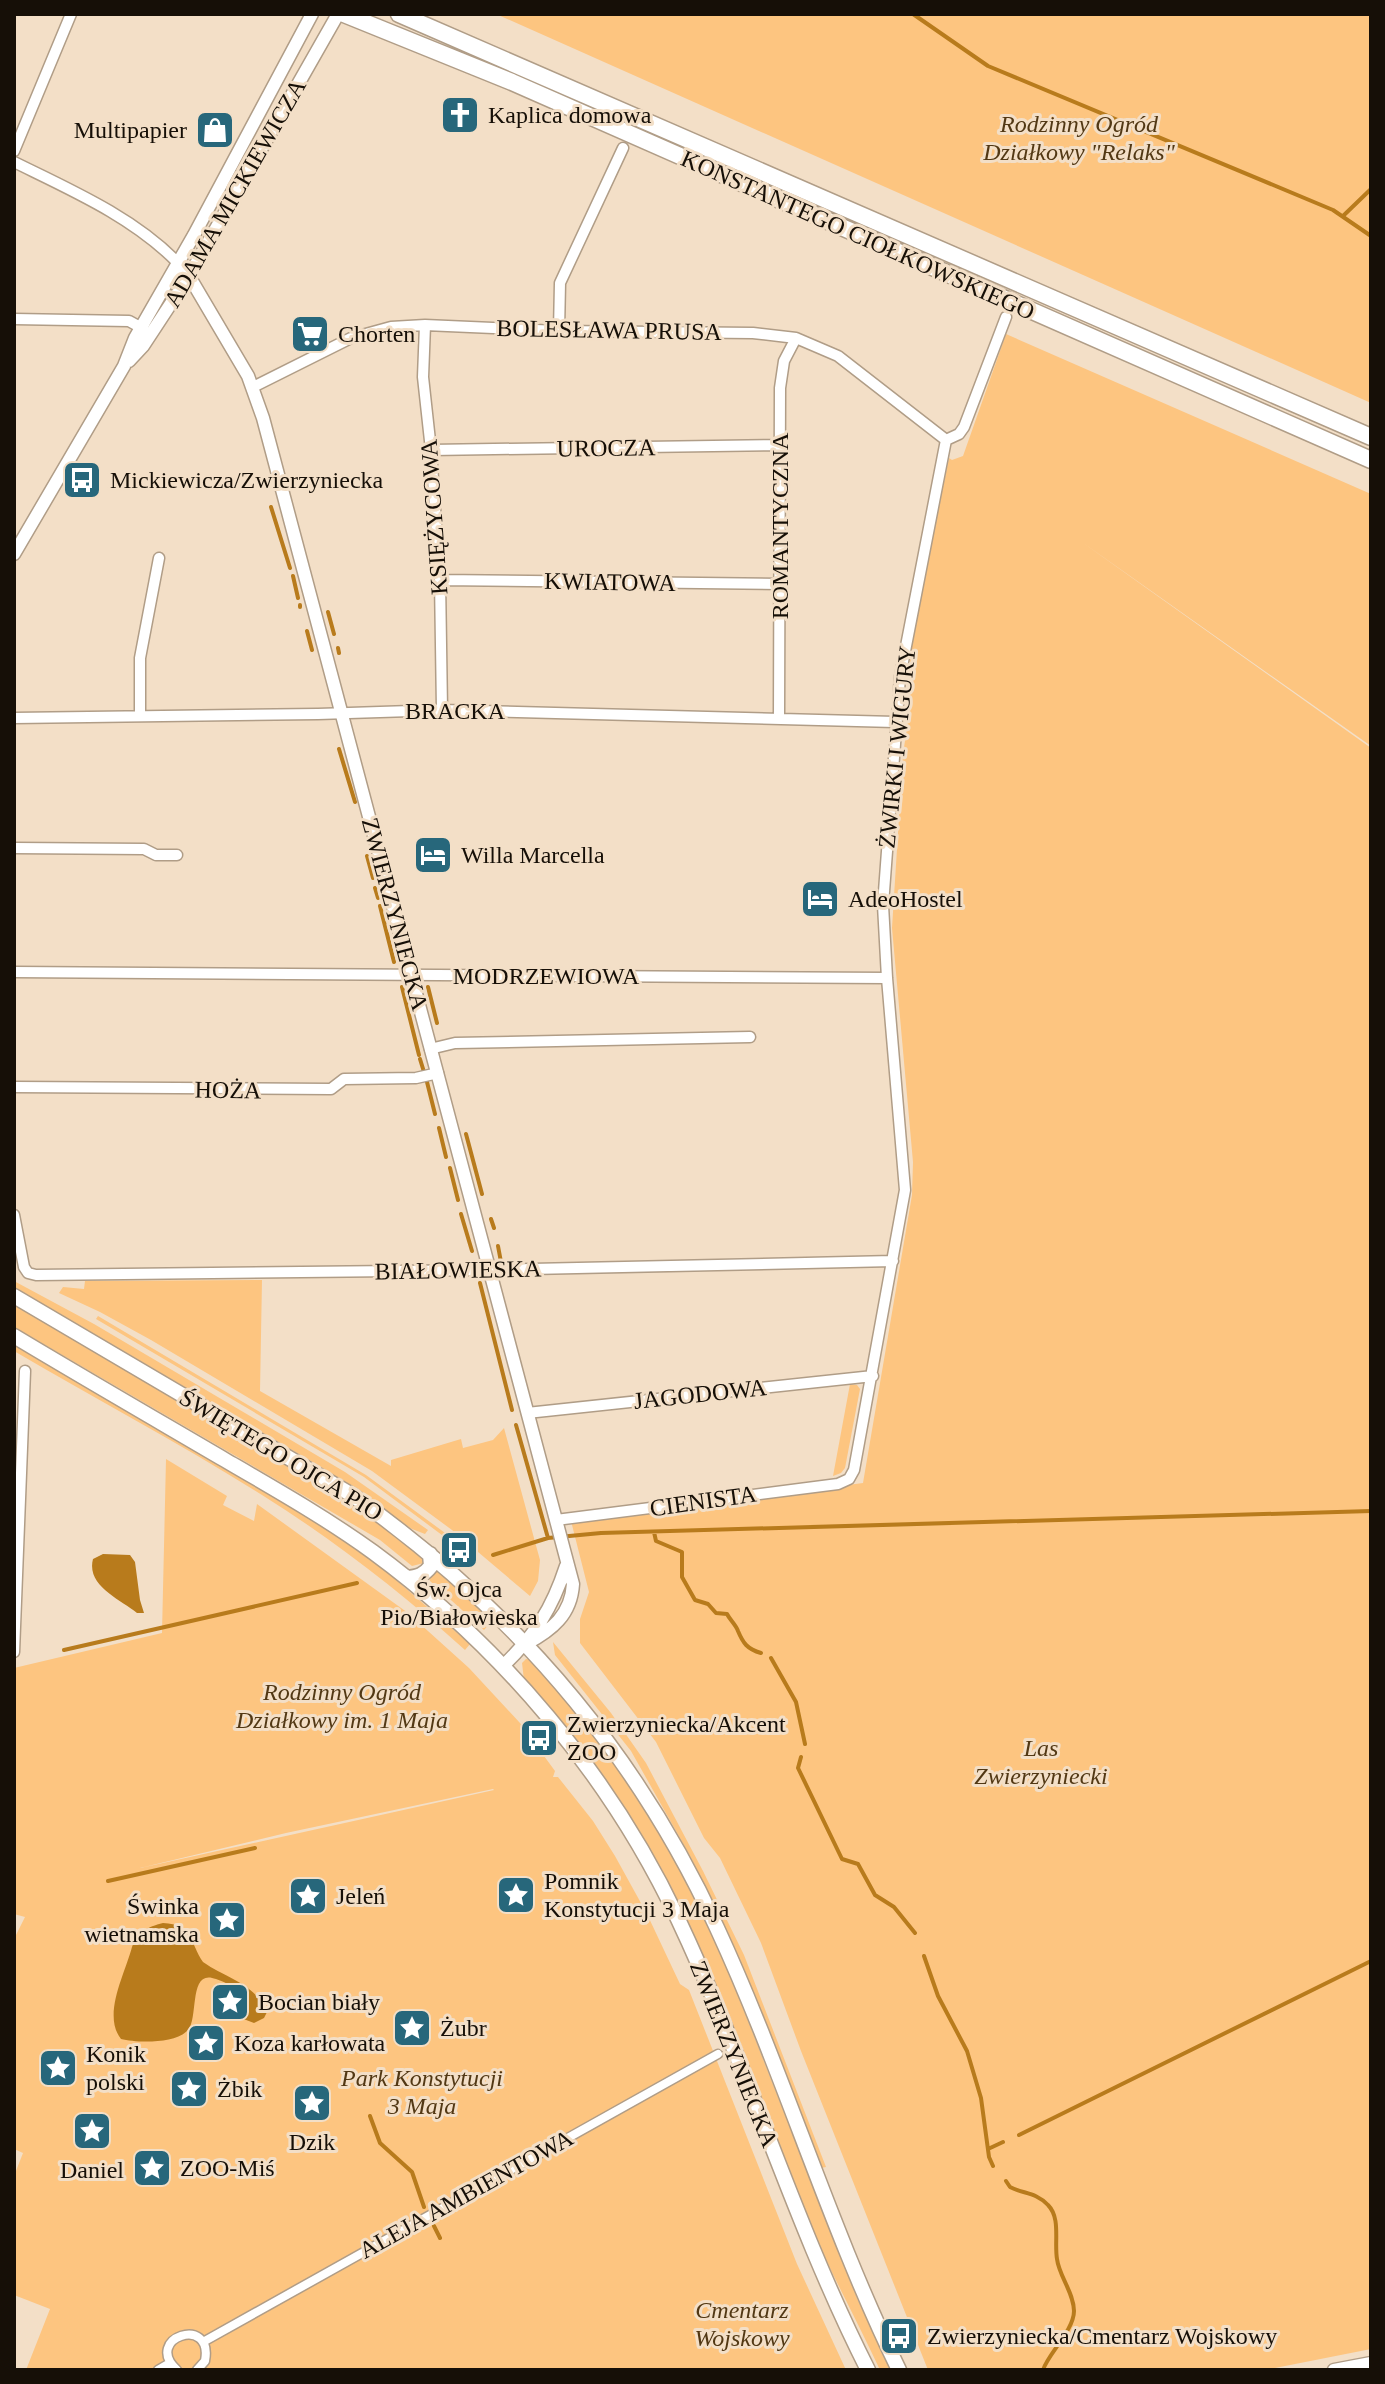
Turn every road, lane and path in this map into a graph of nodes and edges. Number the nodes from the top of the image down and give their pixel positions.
1 (71, 14) edge
2 (312, 14) edge
3 (341, 14) edge
4 (400, 15) edge
5 (392, 34) junction
6 (295, 46) junction
7 (315, 56) junction
8 (623, 148) dead end
9 (14, 151) edge
10 (14, 162) edge
11 (211, 203) junction
12 (225, 211) junction
13 (177, 262) junction
14 (189, 276) junction
15 (1006, 317) dead end
16 (14, 319) edge
17 (425, 325) junction
18 (140, 327) junction
19 (559, 331) junction
20 (796, 338) junction
21 (124, 366) junction
22 (253, 387) junction
23 (1371, 437) edge
24 (946, 440) junction
25 (781, 445) junction
26 (431, 450) junction
27 (1371, 460) edge
28 (14, 554) edge
29 (159, 558) dead end
30 (440, 580) junction
31 (780, 584) junction
32 (442, 710) junction
33 (342, 712) junction
34 (140, 715) junction
35 (14, 718) edge
36 (779, 718) junction
37 (895, 722) junction
38 (14, 848) edge
39 (177, 855) dead end
40 (14, 972) edge
41 (412, 975) junction
42 (887, 978) junction
43 (750, 1037) dead end
44 (430, 1049) junction
45 (438, 1073) junction
46 (14, 1087) edge
47 (14, 1215) edge
48 (893, 1261) junction
49 (490, 1270) junction
50 (14, 1296) edge
51 (14, 1336) edge
52 (25, 1371) dead end
53 (873, 1376) junction
54 (527, 1413) junction
55 (849, 1479) joint
56 (557, 1523) junction
57 (430, 1554) junction
58 (407, 1578) junction
59 (526, 1644) junction
60 (14, 1652) edge
61 (503, 1666) junction
62 (718, 2054) dead end
63 (203, 2342) junction
64 (1371, 2363) edge
65 (174, 2367) edge
66 (158, 2370) edge
67 (197, 2370) edge
68 (868, 2370) edge
69 (899, 2370) edge
70 (1334, 2370) edge

1 - 9 street
2 - 6 street, ADAMA MICKIEWICZA
3 - 5 main road, KONSTANTEGO CIOŁKOWSKIEGO
3 - 7 street, ADAMA MICKIEWICZA
4 - 5 main road
4 - 23 main road, KONSTANTEGO CIOŁKOWSKIEGO
5 - 27 main road, KONSTANTEGO CIOŁKOWSKIEGO
6 - 7 street
6 - 11 street, ADAMA MICKIEWICZA
7 - 12 street, ADAMA MICKIEWICZA
8 - 19 street
10 - 13 street
11 - 12 street
11 - 13 street, ADAMA MICKIEWICZA
12 - 14 street, ADAMA MICKIEWICZA
13 - 14 street, ZWIERZYNIECKA
13 - 18 street, ADAMA MICKIEWICZA
14 - 21 street, ADAMA MICKIEWICZA
14 - 22 street, ZWIERZYNIECKA
15 - 24 street, ŻWIRKI I WIGURY
16 - 18 street
17 - 19 street, BOLESŁAWA PRUSA
17 - 22 street, BOLESŁAWA PRUSA
17 - 26 street, KSIĘŻYCOWA
18 - 21 street, ADAMA MICKIEWICZA
19 - 20 street, BOLESŁAWA PRUSA
20 - 24 street, BOLESŁAWA PRUSA
20 - 25 street, ROMANTYCZNA
21 - 28 street, ADAMA MICKIEWICZA
22 - 33 street, ZWIERZYNIECKA
24 - 37 street, ŻWIRKI I WIGURY
25 - 26 street, UROCZA
25 - 31 street, ROMANTYCZNA
26 - 30 street, KSIĘŻYCOWA
29 - 34 street
30 - 31 street, KWIATOWA
30 - 32 street, KSIĘŻYCOWA
31 - 36 street, ROMANTYCZNA
32 - 33 street, BRACKA
32 - 36 street, BRACKA
33 - 34 street, BRACKA
33 - 41 street, ZWIERZYNIECKA
34 - 35 street, BRACKA
36 - 37 street, BRACKA
37 - 42 street, ŻWIRKI I WIGURY
38 - 39 street
40 - 41 street, MODRZEWIOWA
41 - 42 street, MODRZEWIOWA
41 - 44 street, ZWIERZYNIECKA
42 - 48 street, ŻWIRKI I WIGURY
43 - 44 street
44 - 45 street, ZWIERZYNIECKA
45 - 46 street, HOŻA
45 - 49 street, ZWIERZYNIECKA
47 - 49 street, BIAŁOWIESKA
48 - 49 street, BIAŁOWIESKA
48 - 53 street, ŻWIRKI I WIGURY
49 - 54 street, ZWIERZYNIECKA
50 - 57 main road, ŚWIĘTEGO OJCA PIO
51 - 58 main road, ŚWIĘTEGO OJCA PIO
52 - 60 street
53 - 54 street, JAGODOWA
53 - 55 street, ŻWIRKI I WIGURY
54 - 56 street, ZWIERZYNIECKA
55 - 56 street, CIENISTA
56 - 59 street, ZWIERZYNIECKA
57 - 58 main road
57 - 59 main road, ŚWIĘTEGO OJCA PIO
58 - 61 main road, ŚWIĘTEGO OJCA PIO
59 - 61 street, ZWIERZYNIECKA
59 - 69 main road, ZWIERZYNIECKA
61 - 68 main road, ZWIERZYNIECKA
62 - 63 street, ALEJA AMBIENTOWA
63 - 65 street, ALEJA AMBIENTOWA
63 - 67 street
64 - 70 street
65 - 66 street

